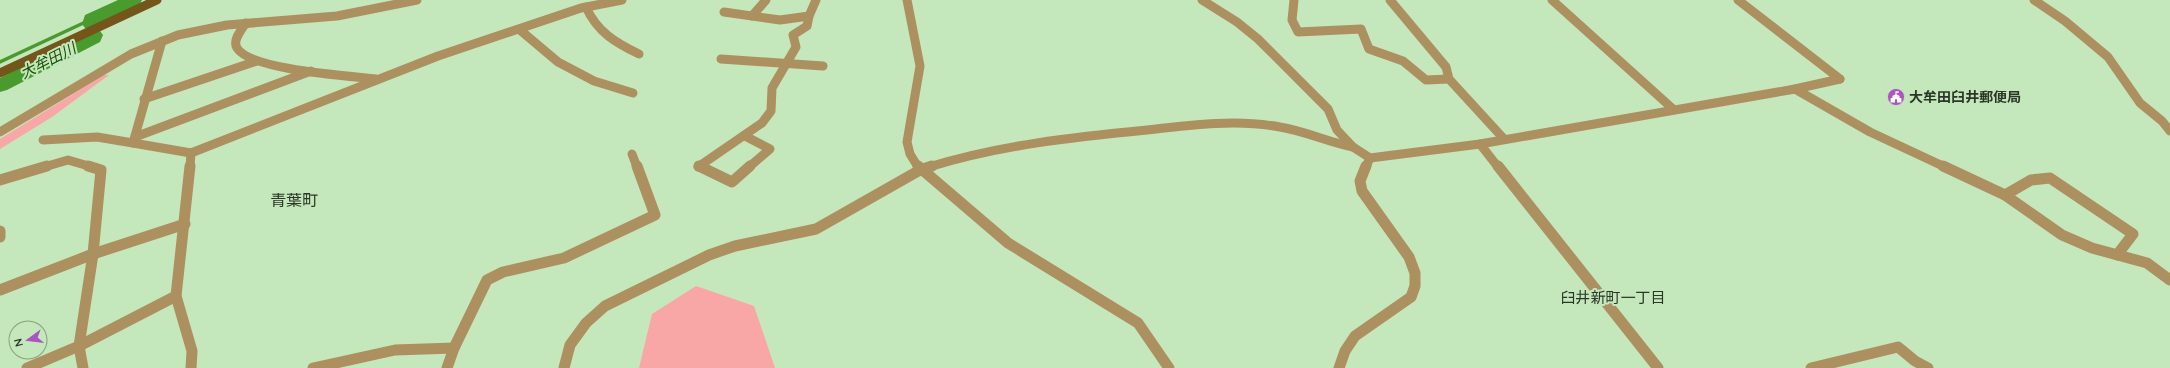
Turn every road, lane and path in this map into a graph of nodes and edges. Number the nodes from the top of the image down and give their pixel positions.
1 (418, 0) edge
2 (622, 0) edge
3 (766, 0) edge
4 (816, 0) edge
5 (907, 0) edge
6 (1202, 0) edge
7 (1294, 0) edge
8 (1390, 0) edge
9 (1552, 0) edge
10 (1738, 0) edge
11 (2034, 0) edge
12 (151, 1) edge
13 (582, 5) edge
14 (724, 12) dead end
15 (752, 16) junction
16 (810, 16) junction
17 (246, 23) junction
18 (520, 30) junction
19 (162, 41) junction
20 (639, 54) dead end
21 (721, 59) dead end
22 (257, 61) junction
23 (787, 63) junction
24 (823, 66) dead end
25 (311, 71) junction
26 (0, 73) edge
27 (1448, 79) junction
28 (378, 80) junction
29 (1795, 89) junction
30 (634, 93) dead end
31 (144, 100) junction
32 (1673, 109) junction
33 (2170, 131) edge
34 (0, 132) edge
35 (745, 136) junction
36 (43, 140) dead end
37 (134, 140) junction
38 (1504, 140) junction
39 (1480, 144) junction
40 (1353, 147) junction
41 (191, 153) junction
42 (632, 154) dead end
43 (1370, 158) junction
44 (920, 170) junction
45 (0, 180) edge
46 (2005, 195) junction
47 (186, 224) junction
48 (0, 231) edge
49 (0, 237) edge
50 (93, 254) junction
51 (2117, 255) junction
52 (2170, 280) edge
53 (0, 290) edge
54 (176, 296) junction
55 (79, 346) junction
56 (454, 348) junction
57 (27, 368) edge
58 (83, 368) edge
59 (192, 368) edge
60 (313, 368) edge
61 (447, 368) edge
62 (564, 368) edge
63 (1169, 368) edge
64 (1339, 368) edge
65 (1658, 368) edge
66 (1811, 368) edge
67 (1928, 368) edge

1 - 17 street
2 - 13 street
3 - 15 street
4 - 16 street
5 - 44 street
6 - 40 street
7 - 27 street
8 - 27 street
9 - 32 street
10 - 29 street
11 - 33 street
12 - 26 main road
13 - 18 street
13 - 20 street
14 - 15 street
15 - 16 street
16 - 23 street
17 - 19 street
17 - 22 street
18 - 28 street
18 - 30 street
19 - 31 street
19 - 34 street
21 - 23 street
22 - 25 street
22 - 31 street
23 - 24 street
23 - 35 street
25 - 28 street
25 - 37 street
27 - 38 street
28 - 41 street
29 - 32 street
29 - 46 street
31 - 37 street
32 - 38 street
35 - 35 street
36 - 37 street
37 - 41 street
38 - 39 street
39 - 43 street
39 - 65 street
40 - 43 street
40 - 44 street
41 - 47 street
42 - 56 street
43 - 64 street
44 - 62 street
44 - 63 street
45 - 50 street
46 - 51 street
46 - 51 street
47 - 50 street
47 - 54 street
48 - 49 street
50 - 53 street
50 - 55 street
51 - 52 street
54 - 55 street
54 - 59 street
55 - 57 street
55 - 58 street
56 - 60 street
56 - 61 street
66 - 67 street

